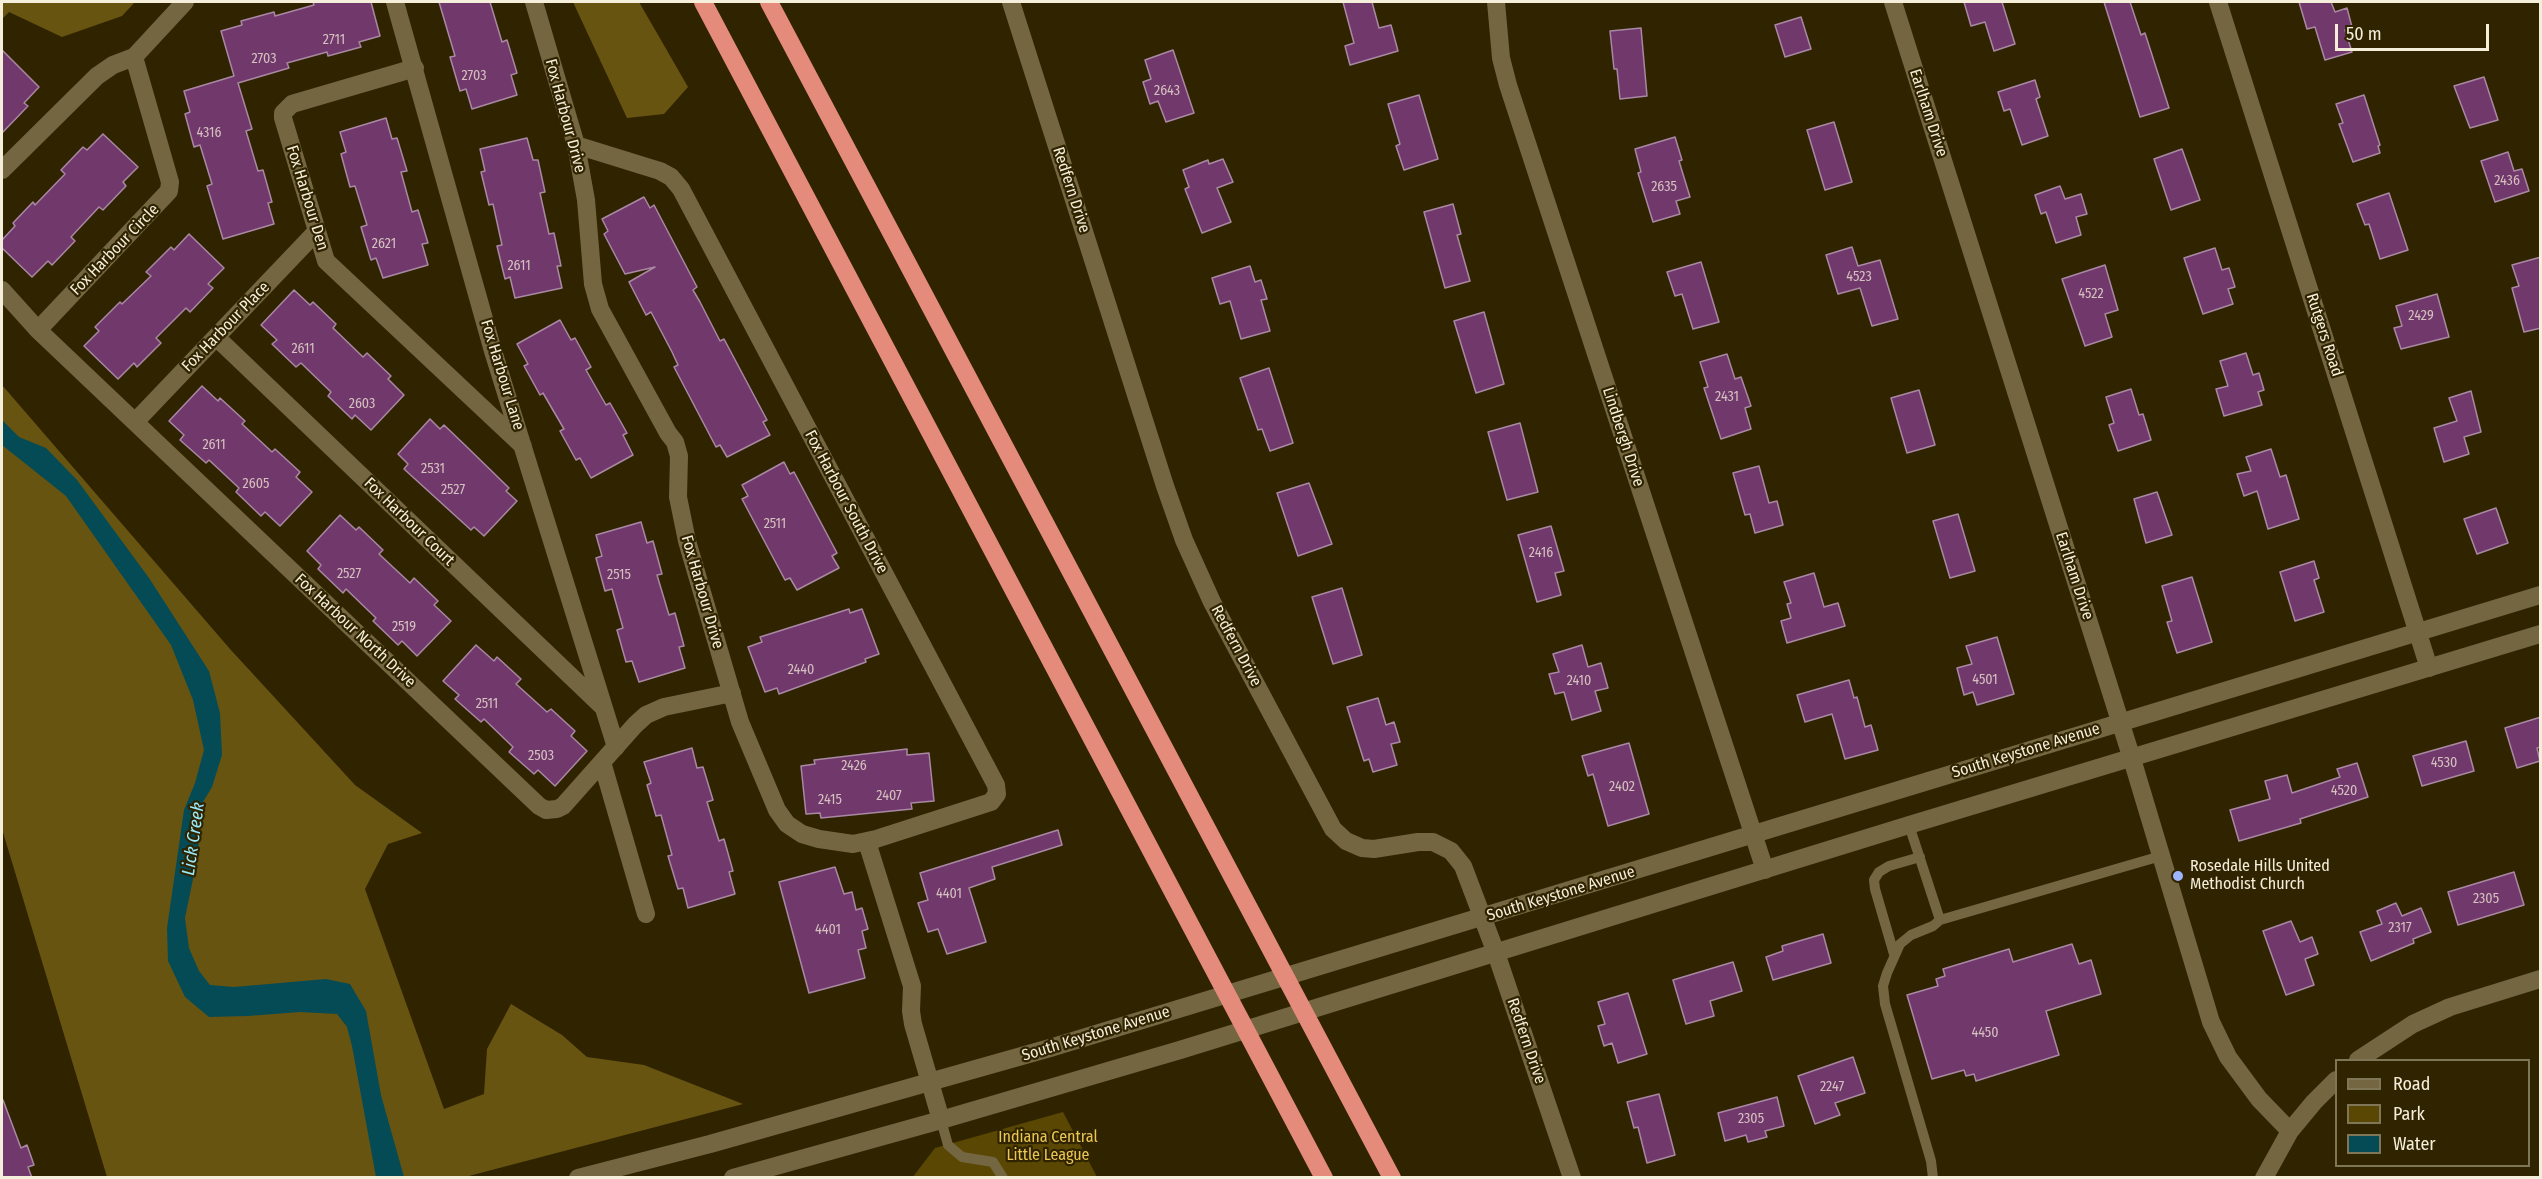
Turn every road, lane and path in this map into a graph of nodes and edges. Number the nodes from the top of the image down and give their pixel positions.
1 (185, 2) edge
2 (395, 2) edge
3 (534, 2) edge
4 (703, 2) edge
5 (769, 2) edge
6 (1011, 2) edge
7 (1496, 2) edge
8 (1893, 2) edge
9 (2218, 2) edge
10 (134, 57) junction
11 (415, 68) junction
12 (576, 145) junction
13 (2, 170) edge
14 (317, 231) junction
15 (2, 290) edge
16 (38, 330) junction
17 (216, 337) junction
18 (135, 422) junction
19 (525, 447) junction
20 (2541, 595) edge
21 (2418, 632) junction
22 (2541, 634) edge
23 (2429, 668) junction
24 (732, 693) junction
25 (603, 707) junction
26 (2121, 723) junction
27 (616, 747) junction
28 (2132, 759) junction
29 (602, 762) junction
30 (1909, 825) junction
31 (1753, 834) junction
32 (867, 842) junction
33 (2161, 856) junction
34 (1920, 857) junction
35 (1765, 870) junction
36 (646, 914) dead end
37 (1483, 918) junction
38 (1940, 920) junction
39 (1496, 953) junction
40 (1894, 954) junction
41 (2541, 979) edge
42 (2360, 1059) edge
43 (2335, 1082) edge
44 (930, 1083) junction
45 (941, 1120) junction
46 (2290, 1131) junction
47 (578, 1178) edge
48 (733, 1178) edge
49 (1003, 1178) edge
50 (1324, 1178) edge
51 (1392, 1178) edge
52 (1572, 1178) edge
53 (1933, 1178) edge
54 (2264, 1178) edge

1 - 10 street
2 - 11 street, Fox Harbour Lane
3 - 12 street, Fox Harbour Drive
4 - 50 highway
5 - 51 highway
6 - 37 street, Redfern Drive
7 - 31 street, Lindbergh Drive
8 - 26 street, Earlham Drive
9 - 21 street, Rutgers Road
10 - 13 street
10 - 16 street, Fox Harbour Circle
11 - 14 street, Fox Harbour Den
11 - 19 street, Fox Harbour Lane
12 - 24 street, Fox Harbour Drive
12 - 32 street, Fox Harbour South Drive
14 - 17 street, Fox Harbour Place
14 - 19 street, Fox Harbour Den
15 - 16 street, Fox Harbour North Drive
16 - 18 street, Fox Harbour North Drive
17 - 18 street, Fox Harbour Place
17 - 25 street, Fox Harbour Court
18 - 29 street, Fox Harbour North Drive
19 - 25 street, Fox Harbour Lane
20 - 21 street, South Keystone Avenue
21 - 23 street, Rutgers Road
21 - 26 street, South Keystone Avenue
22 - 23 street
23 - 28 street
24 - 27 street, Fox Harbour North Drive
24 - 32 street, Fox Harbour Drive
25 - 27 street, Fox Harbour Lane
26 - 28 street, Earlham Drive
26 - 31 street, South Keystone Avenue
27 - 29 street, Fox Harbour North Drive
28 - 30 street
28 - 33 street, Earlham Drive
29 - 36 street
30 - 34 lane
30 - 35 street
31 - 35 street, Lindbergh Drive
31 - 37 street, South Keystone Avenue
32 - 44 street
33 - 38 lane
33 - 46 street, Earlham Drive
34 - 38 lane
34 - 40 lane
35 - 39 street
37 - 39 street, Redfern Drive
37 - 44 street, South Keystone Avenue
38 - 40 lane
39 - 45 street
39 - 52 street, Redfern Drive
40 - 53 lane
41 - 42 street
43 - 46 street
44 - 45 street
44 - 47 street, South Keystone Avenue
45 - 48 street
45 - 49 lane
46 - 54 street

